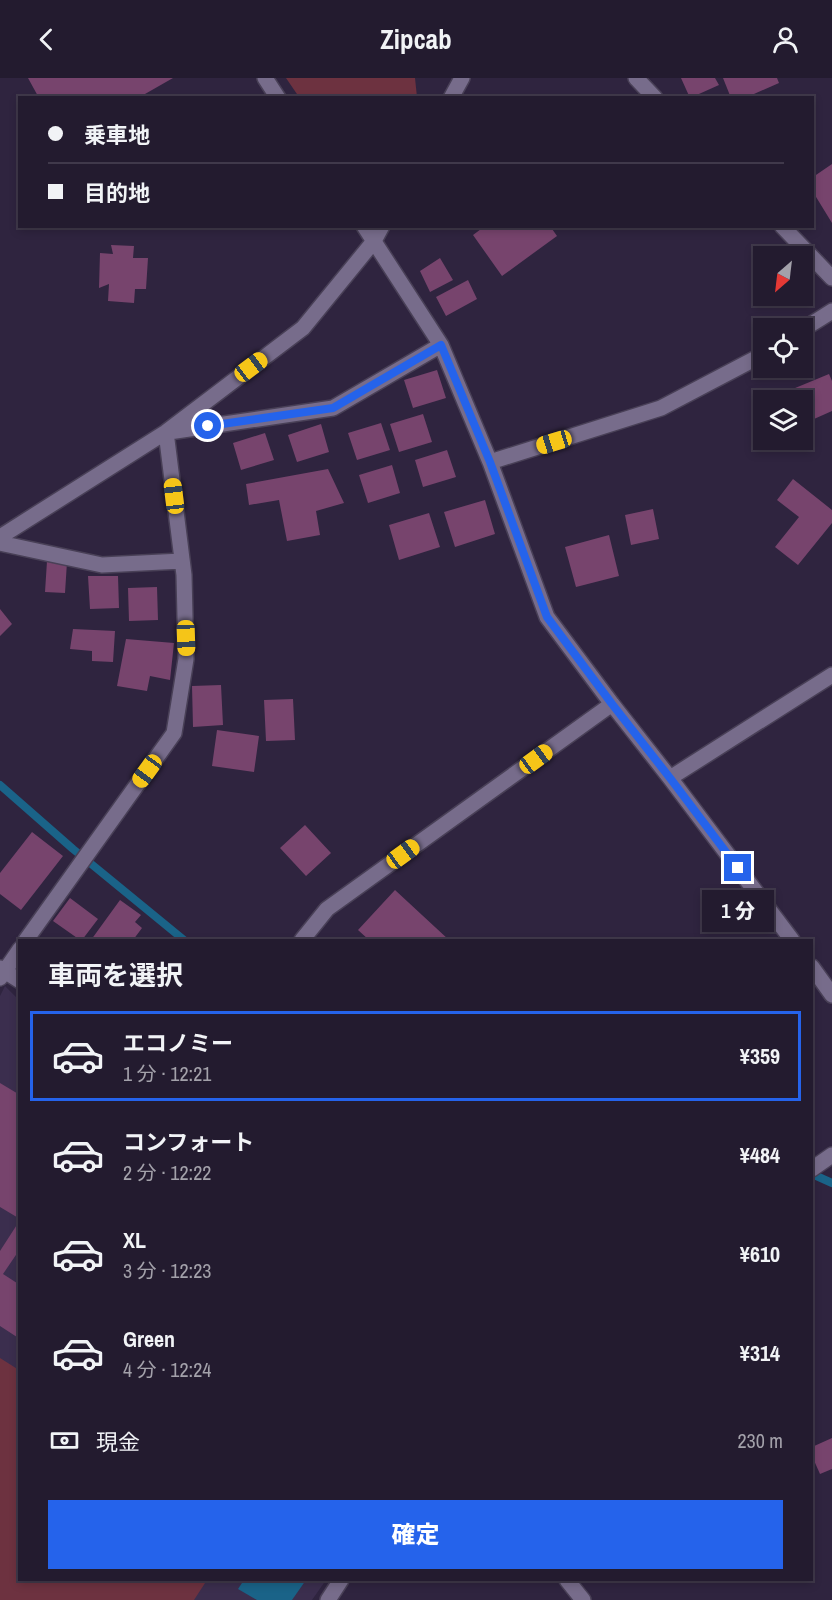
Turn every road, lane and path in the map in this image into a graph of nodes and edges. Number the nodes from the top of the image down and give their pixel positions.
1 (265, 78) edge
2 (462, 78) edge
3 (636, 78) edge
4 (277, 96) edge
5 (452, 96) edge
6 (653, 96) edge
7 (365, 228) edge
8 (381, 228) edge
9 (784, 228) edge
10 (374, 241) junction
11 (832, 278) edge
12 (832, 311) edge
13 (813, 323) edge
14 (441, 345) junction
15 (753, 360) edge
16 (166, 432) junction
17 (490, 462) junction
18 (0, 537) edge
19 (0, 543) edge
20 (182, 561) junction
21 (832, 675) edge
22 (612, 704) junction
23 (670, 778) junction
24 (27, 939) edge
25 (303, 939) edge
26 (791, 939) edge
27 (18, 951) edge
28 (813, 968) edge
29 (1, 972) edge
30 (18, 980) edge
31 (832, 995) edge
32 (832, 1155) edge
33 (813, 1168) edge
34 (340, 1581) edge
35 (568, 1581) edge
36 (328, 1600) edge
37 (583, 1600) edge

1 - 4 street
2 - 5 street
3 - 6 street
7 - 10 street
8 - 10 street
9 - 11 street
10 - 14 street
10 - 16 street
12 - 13 street
14 - 16 street
14 - 17 street
15 - 17 street
16 - 18 street
16 - 20 street
17 - 22 street
19 - 20 street
20 - 24 street
21 - 23 street
22 - 23 street
22 - 25 street
23 - 26 street
27 - 29 street
28 - 31 street
29 - 30 street
32 - 33 street
34 - 36 street
35 - 37 street

